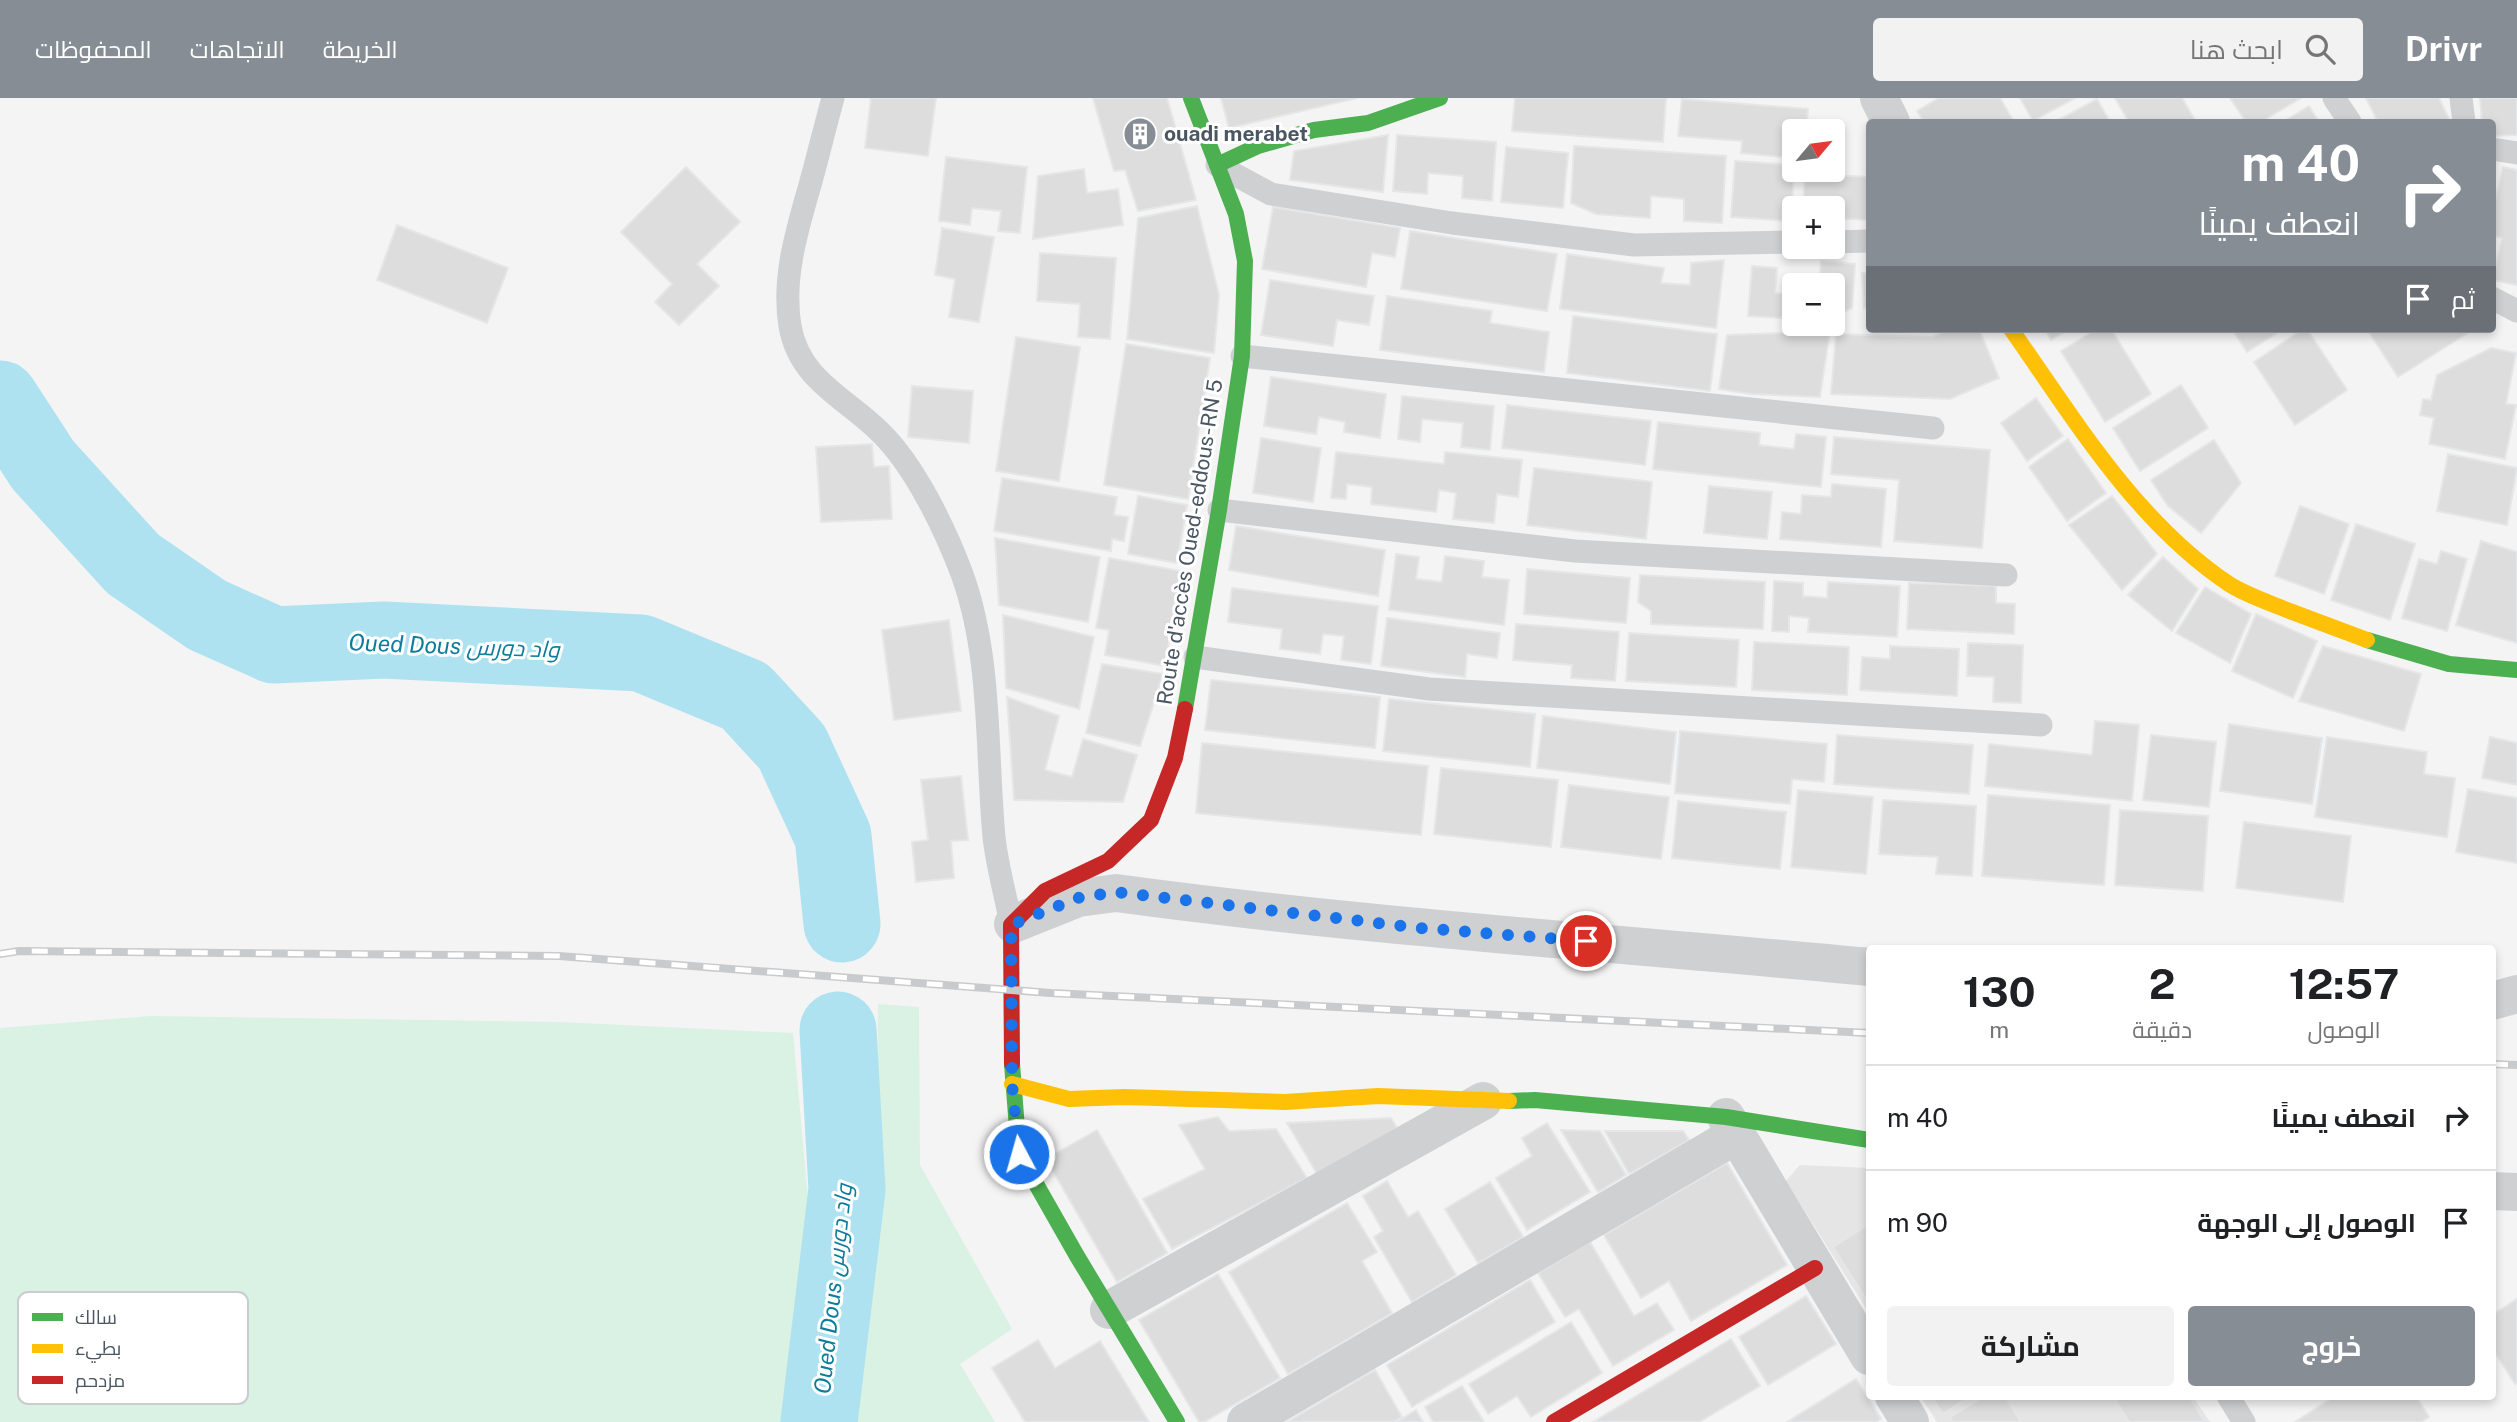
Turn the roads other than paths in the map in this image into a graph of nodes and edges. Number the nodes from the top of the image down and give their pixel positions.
1 (833, 98) edge
2 (1191, 98) edge
3 (1440, 98) edge
4 (1879, 98) edge
5 (2334, 98) edge
6 (2462, 98) edge
7 (1890, 119) edge
8 (2348, 119) edge
9 (2464, 119) edge
10 (2496, 150) edge
11 (2517, 153) edge
12 (1217, 165) junction
13 (1866, 241) edge
14 (1845, 242) edge
15 (1782, 243) edge
16 (2496, 300) edge
17 (2517, 312) edge
18 (2014, 333) edge
19 (1242, 356) junction
20 (1933, 428) dead end
21 (1219, 510) junction
22 (2006, 575) dead end
23 (1195, 657) junction
24 (2517, 670) edge
25 (2041, 725) dead end
26 (1011, 925) junction
27 (1866, 967) edge
28 (2517, 994) edge
29 (2496, 1000) edge
30 (1012, 1084) junction
31 (1483, 1101) junction
32 (1731, 1126) junction
33 (1866, 1140) edge
34 (2496, 1191) edge
35 (2517, 1192) edge
36 (1815, 1268) junction
37 (1109, 1310) junction
38 (1866, 1351) edge
39 (1896, 1400) edge
40 (1177, 1422) edge
41 (1246, 1422) edge
42 (1554, 1422) edge
43 (1910, 1422) edge

1 - 26 lane
2 - 12 street, Route d'accès Oued-eddous-RN 5
3 - 12 street
4 - 7 street
5 - 8 lane
6 - 9 lane
10 - 11 lane
12 - 15 lane
12 - 19 street, Route d'accès Oued-eddous-RN 5
13 - 14 lane
16 - 17 lane
18 - 24 street
19 - 20 lane
19 - 21 street, Route d'accès Oued-eddous-RN 5
21 - 22 lane
21 - 23 street, Route d'accès Oued-eddous-RN 5
23 - 25 lane
23 - 26 street, Route d'accès Oued-eddous-RN 5
26 - 27 street
26 - 30 street
28 - 29 street
30 - 31 street
30 - 37 street
31 - 32 street
31 - 37 street
32 - 33 street
32 - 36 street
32 - 41 street
34 - 35 street
36 - 38 street
36 - 42 street
37 - 40 street
39 - 43 street

